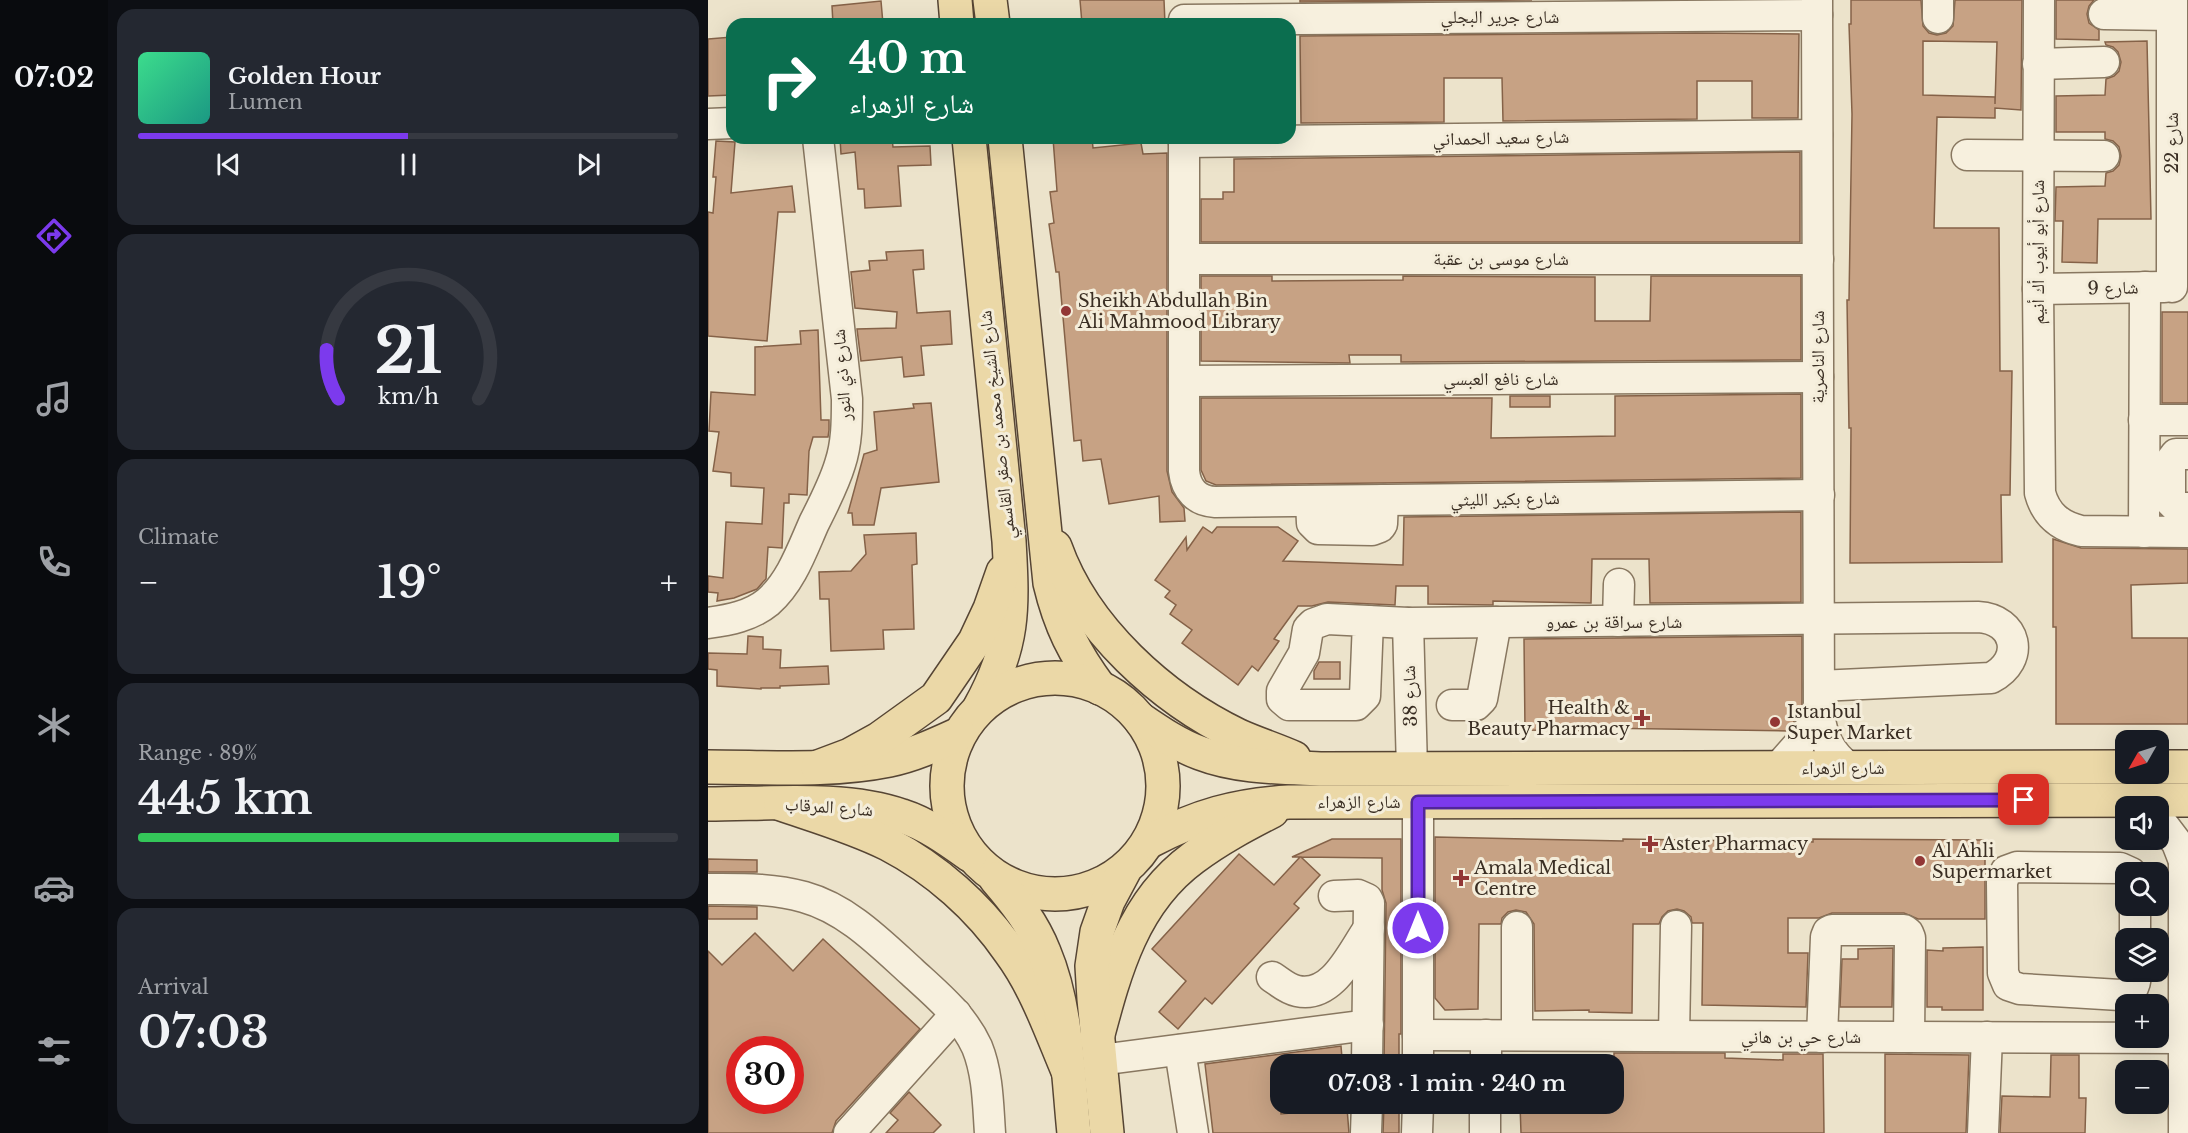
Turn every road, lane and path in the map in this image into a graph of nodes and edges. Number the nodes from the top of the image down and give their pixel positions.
1 (955, 0) edge
2 (990, 0) edge
3 (2038, 0) edge
4 (1817, 7) edge
5 (2172, 7) edge
6 (2104, 14) dead end
7 (1184, 15) edge
8 (956, 18) edge
9 (992, 18) edge
10 (2104, 62) dead end
11 (2038, 64) junction
12 (2180, 92) edge
13 (726, 123) edge
14 (708, 124) edge
15 (1817, 135) junction
16 (1296, 139) edge
17 (819, 144) edge
18 (970, 144) edge
19 (1006, 144) edge
20 (1184, 144) edge
21 (1967, 155) dead end
22 (2038, 156) junction
23 (2104, 156) dead end
24 (1818, 259) junction
25 (1184, 260) junction
26 (2168, 287) edge
27 (2038, 289) junction
28 (1818, 377) junction
29 (1184, 381) junction
30 (2145, 420) junction
31 (2188, 420) edge
32 (2188, 454) edge
33 (1819, 495) junction
34 (2188, 508) edge
35 (1043, 510) junction
36 (2144, 532) junction
37 (2188, 532) edge
38 (1010, 547) junction
39 (1619, 584) dead end
40 (1819, 620) junction
41 (1618, 621) junction
42 (1496, 622) junction
43 (708, 623) edge
44 (1368, 628) dead end
45 (1408, 629) junction
46 (1100, 688) junction
47 (1819, 700) junction
48 (1452, 705) dead end
49 (980, 707) junction
50 (1140, 719) junction
51 (959, 734) junction
52 (708, 767) edge
53 (818, 767) junction
54 (2115, 767) edge
55 (2169, 767) edge
56 (2188, 767) edge
57 (1778, 768) junction
58 (1850, 768) junction
59 (1324, 769) junction
60 (1412, 769) junction
61 (2188, 800) edge
62 (1289, 802) junction
63 (1418, 802) junction
64 (708, 804) edge
65 (781, 804) junction
66 (2169, 804) edge
67 (2115, 808) edge
68 (2169, 834) edge
69 (1150, 841) junction
70 (2186, 855) edge
71 (983, 867) junction
72 (2115, 868) edge
73 (1124, 871) junction
74 (708, 889) edge
75 (1334, 896) dead end
76 (1676, 926) dead end
77 (1517, 927) dead end
78 (1369, 928) junction
79 (2135, 982) edge
80 (2059, 991) junction
81 (956, 1014) junction
82 (1368, 1024) junction
83 (1418, 1035) junction
84 (1486, 1035) junction
85 (1517, 1035) junction
86 (1282, 1036) junction
87 (1674, 1036) junction
88 (1822, 1037) junction
89 (1909, 1037) junction
90 (1987, 1037) junction
91 (2059, 1038) junction
92 (2184, 1038) junction
93 (1099, 1049) junction
94 (1180, 1050) junction
95 (1367, 1054) edge
96 (1418, 1054) edge
97 (1486, 1054) edge
98 (1068, 1071) junction
99 (1366, 1114) edge
100 (1418, 1114) edge
101 (1485, 1114) edge
102 (849, 1133) edge
103 (990, 1133) edge
104 (1074, 1133) edge
105 (1107, 1133) edge
106 (1192, 1133) edge
107 (1366, 1133) edge
108 (1418, 1133) edge
109 (1485, 1133) edge
110 (1983, 1133) edge
111 (2184, 1133) edge

1 - 8 main road
2 - 9 main road
3 - 11 street, شارع أبو أيوب أك أنيم
4 - 7 street, شارع جرير البجلي
4 - 15 street, شارع الناصرية
5 - 6 street
5 - 12 street, شارع 22
10 - 11 street
11 - 22 street, شارع أبو أيوب أك أنيم
12 - 26 street, شارع 22
13 - 14 street
15 - 16 street, شارع سعيد الحمداني
15 - 24 street, شارع الناصرية
17 - 43 street, شارع ذي النور
18 - 38 main road, شارع الشيخ محمد بن صقر القاسمي
19 - 35 main road, شارع الشيخ محمد بن صقر القاسمي
20 - 25 street
21 - 22 street
22 - 23 street
22 - 27 street, شارع أبو أيوب أك أنيم
24 - 25 street, شارع موسى بن عقبة
24 - 28 street, شارع الناصرية
25 - 29 street
26 - 27 street, شارع 9
26 - 30 street, شارع 22
27 - 36 street, شارع أبو أيوب أك أنيم
28 - 29 street, شارع نافع العبسي
28 - 33 street, شارع الناصرية
29 - 33 street, شارع بكير الليثي
30 - 31 street
30 - 36 street, شارع 22
32 - 34 street
33 - 40 street, شارع الناصرية
35 - 46 main road, شارع الشيخ محمد بن صقر القاسمي
35 - 59 main road
36 - 37 street
38 - 49 main road, شارع الشيخ محمد بن صقر القاسمي
38 - 53 main road
39 - 41 street
40 - 41 street, شارع سراقة بن عمرو
40 - 47 street, شارع الناصرية
40 - 47 street, شارع سراقة بن عمرو
41 - 42 street, شارع سراقة بن عمرو
42 - 45 street, شارع سراقة بن عمرو
42 - 48 street
44 - 45 street, شارع سراقة بن عمرو
45 - 60 street, شارع 38
46 - 49 main road
46 - 50 main road
47 - 57 street
47 - 58 street, شارع الناصرية
49 - 51 main road
50 - 59 main road, شارع الزهراء
50 - 69 main road
51 - 53 main road, شارع المرقاب
51 - 71 main road
52 - 53 main road, شارع المرقاب
54 - 58 main road, شارع الزهراء
55 - 56 main road
57 - 58 main road, شارع الزهراء
57 - 60 main road, شارع الزهراء
59 - 60 main road, شارع الزهراء
61 - 66 main road, شارع الزهراء
62 - 63 main road, شارع الزهراء
62 - 69 main road, شارع الزهراء
62 - 93 main road
63 - 67 main road, شارع الزهراء
63 - 83 street
64 - 65 main road, شارع المرقاب
65 - 71 main road, شارع المرقاب
65 - 98 main road
68 - 70 street
69 - 73 main road
70 - 92 street
71 - 73 main road
71 - 98 main road
72 - 80 street
73 - 93 main road
74 - 81 street
75 - 78 street
76 - 87 street
77 - 85 street
78 - 82 street
78 - 86 street
79 - 80 street
80 - 91 street
81 - 102 street
81 - 103 street
82 - 86 street
82 - 95 street
83 - 84 street, شارع حي بن هاني
83 - 96 street
84 - 85 street, شارع حي بن هاني
84 - 97 street
85 - 87 street, شارع حي بن هاني
86 - 94 street
87 - 88 street, شارع حي بن هاني
88 - 89 street, شارع حي بن هاني
88 - 89 street
89 - 90 street, شارع حي بن هاني
90 - 91 street, شارع حي بن هاني
90 - 110 street
91 - 92 street, شارع حي بن هاني
92 - 111 street
93 - 94 street
93 - 105 main road
94 - 106 street
98 - 104 main road
99 - 107 street
100 - 108 street
101 - 109 street

